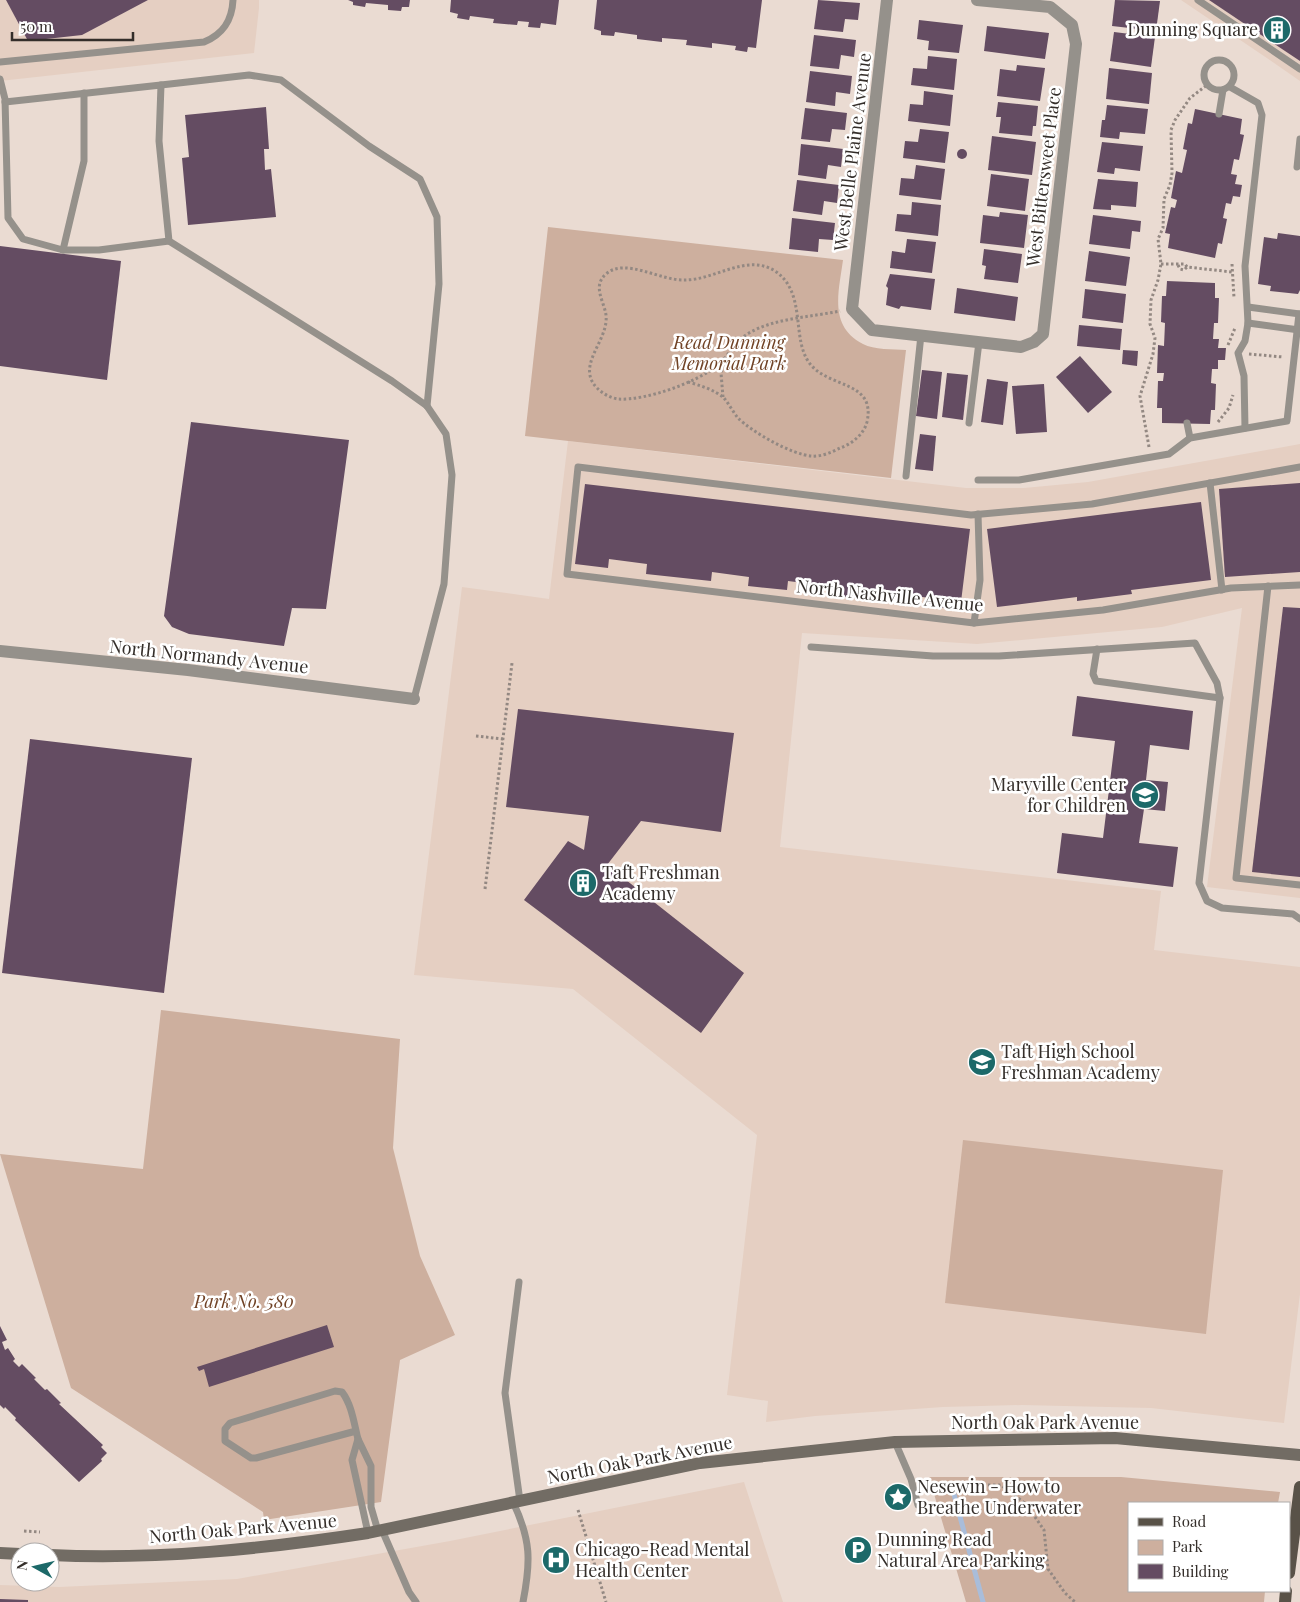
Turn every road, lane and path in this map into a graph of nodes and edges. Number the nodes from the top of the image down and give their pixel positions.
1 (233, 0) edge
2 (888, 0) edge
3 (977, 0) edge
4 (1198, 0) edge
5 (0, 62) edge
6 (1300, 69) edge
7 (0, 79) edge
8 (161, 85) junction
9 (1207, 85) junction
10 (1230, 87) junction
11 (1223, 90) junction
12 (84, 93) junction
13 (5, 102) junction
14 (1219, 114) dead end
15 (1300, 139) edge
16 (1297, 167) dead end
17 (169, 241) junction
18 (63, 250) junction
19 (1161, 264) junction
20 (1245, 273) junction
21 (1248, 307) junction
22 (852, 309) junction
23 (1299, 314) edge
24 (798, 319) junction
25 (1248, 323) junction
26 (1298, 330) edge
27 (921, 335) junction
28 (979, 342) junction
29 (724, 358) junction
30 (688, 382) junction
31 (1233, 393) dead end
32 (723, 398) junction
33 (427, 406) junction
34 (969, 423) dead end
35 (1187, 423) dead end
36 (1245, 428) junction
37 (1209, 435) junction
38 (1190, 438) junction
39 (1152, 457) junction
40 (1300, 467) edge
41 (906, 476) dead end
42 (978, 480) dead end
43 (1210, 483) junction
44 (978, 514) junction
45 (1300, 585) edge
46 (1268, 586) junction
47 (1222, 590) junction
48 (974, 623) junction
49 (811, 647) dead end
50 (1097, 649) junction
51 (0, 651) edge
52 (512, 663) dead end
53 (1220, 698) junction
54 (414, 699) joint
55 (476, 736) dead end
56 (503, 739) junction
57 (1300, 886) edge
58 (485, 889) dead end
59 (1300, 919) edge
60 (519, 1282) dead end
61 (356, 1431) junction
62 (358, 1439) junction
63 (895, 1442) junction
64 (1300, 1455) edge
65 (913, 1485) junction
66 (1300, 1487) edge
67 (516, 1502) junction
68 (918, 1505) dead end
69 (578, 1510) dead end
70 (24, 1531) dead end
71 (40, 1532) dead end
72 (376, 1532) junction
73 (60, 1555) edge
74 (1290, 1565) edge
75 (416, 1602) edge
76 (522, 1602) edge
77 (606, 1602) edge
78 (1075, 1602) edge

1 - 5 lane
2 - 22 street, West Belle Plaine Avenue
3 - 28 street, West Bittersweet Place
4 - 6 lane
7 - 13 lane
8 - 12 lane
8 - 17 lane
8 - 33 lane
9 - 10 lane
9 - 11 lane
9 - 19 path
10 - 11 lane
10 - 20 lane
11 - 14 lane
12 - 13 lane
12 - 18 lane
13 - 18 lane
15 - 16 lane
17 - 18 lane
17 - 33 lane
19 - 20 path
19 - 39 path
20 - 21 lane
21 - 23 lane
21 - 25 lane
22 - 24 path
22 - 27 street
23 - 26 lane
24 - 29 path
24 - 30 path
24 - 32 path
25 - 26 lane
25 - 36 lane
26 - 36 lane
27 - 28 street
27 - 41 lane
28 - 34 lane
29 - 30 path
29 - 32 path
30 - 32 path
31 - 37 path
33 - 54 lane
35 - 38 lane
36 - 37 lane
37 - 38 lane
38 - 39 lane
39 - 42 lane
40 - 43 lane
43 - 44 lane
43 - 47 lane
44 - 48 lane
44 - 48 lane, North Nashville Avenue
45 - 46 lane, North Nashville Avenue
46 - 47 lane, North Nashville Avenue
46 - 57 lane
47 - 48 lane, North Nashville Avenue
49 - 50 lane
50 - 53 lane
50 - 53 lane
51 - 54 street, North Normandy Avenue
52 - 56 path
53 - 59 lane
55 - 56 path
56 - 58 path
60 - 67 lane
61 - 61 lane
61 - 62 lane
62 - 72 lane
62 - 72 lane
63 - 64 street, North Oak Park Avenue
63 - 65 lane
63 - 67 street, North Oak Park Avenue
65 - 68 lane
65 - 78 path
66 - 74 main road
67 - 72 street, North Oak Park Avenue
67 - 76 lane
69 - 77 path
70 - 71 path
72 - 73 street, North Oak Park Avenue
72 - 75 lane

